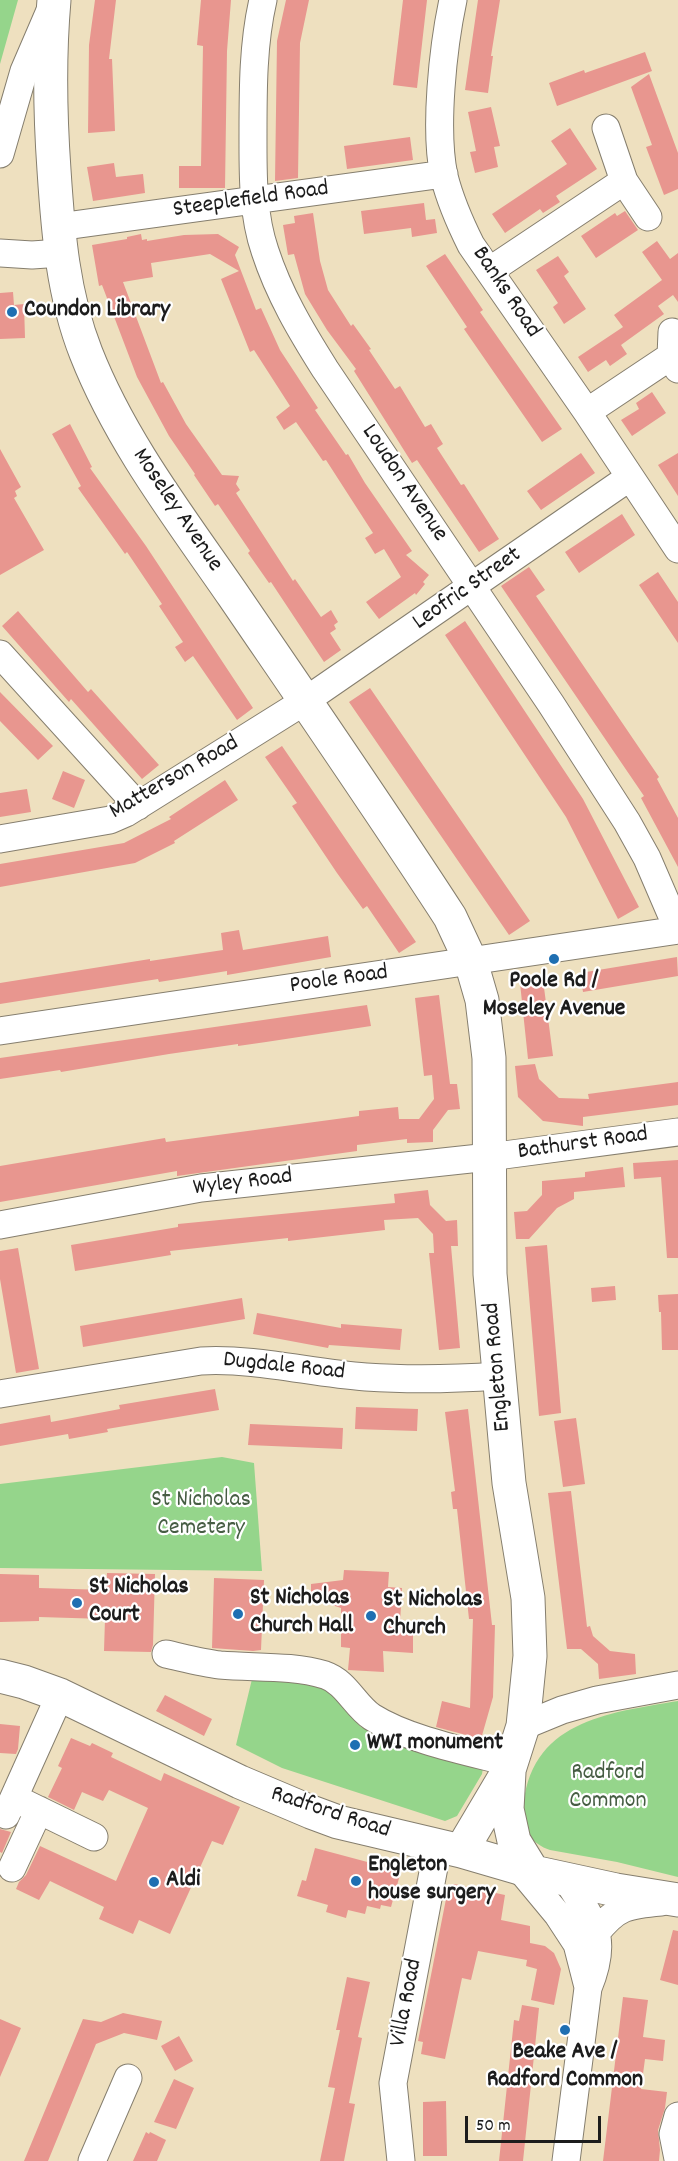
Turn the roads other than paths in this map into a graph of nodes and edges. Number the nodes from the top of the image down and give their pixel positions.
1 (54, 0) edge
2 (263, 0) edge
3 (453, 0) edge
4 (606, 128) dead end
5 (0, 154) edge
6 (444, 174) junction
7 (624, 181) junction
8 (254, 201) junction
9 (648, 217) dead end
10 (60, 240) junction
11 (0, 253) edge
12 (489, 271) junction
13 (674, 352) edge
14 (587, 412) junction
15 (630, 477) junction
16 (678, 549) edge
17 (472, 587) junction
18 (0, 654) edge
19 (305, 701) junction
20 (138, 806) junction
21 (0, 838) edge
22 (678, 930) edge
23 (471, 962) junction
24 (0, 1031) edge
25 (678, 1132) edge
26 (489, 1158) junction
27 (0, 1225) edge
28 (499, 1376) junction
29 (0, 1394) edge
30 (166, 1654) dead end
31 (0, 1676) edge
32 (678, 1685) edge
33 (60, 1695) junction
34 (523, 1726) junction
35 (510, 1767) junction
36 (39, 1810) junction
37 (94, 1836) dead end
38 (449, 1849) junction
39 (12, 1868) dead end
40 (526, 1870) junction
41 (567, 1880) junction
42 (677, 1900) edge
43 (596, 1932) junction
44 (588, 1988) junction
45 (128, 2078) dead end
46 (678, 2116) edge
47 (678, 2159) edge
48 (92, 2161) edge
49 (400, 2161) edge
50 (566, 2161) edge

1 - 5 street
1 - 10 main road, Moseley Avenue
2 - 8 street, Loudon Avenue
3 - 6 street, Banks Road
4 - 7 street
6 - 8 street, Steeplefield Road
6 - 12 street, Banks Road
7 - 9 street
7 - 12 street
8 - 10 street, Steeplefield Road
8 - 17 street, Loudon Avenue
10 - 11 street, Steeplefield Road
10 - 19 main road, Moseley Avenue
12 - 14 street, Banks Road
13 - 14 street
14 - 15 street, Banks Road
15 - 16 street, Banks Road
15 - 17 street, Leofric Street
17 - 19 street, Leofric Street
17 - 22 street, Loudon Avenue
18 - 20 street
19 - 20 street, Matterson Road
19 - 23 main road, Moseley Avenue
20 - 21 street, Matterson Road
22 - 23 street, Poole Road
23 - 24 street, Poole Road
23 - 26 main road, Engleton Road
25 - 26 street, Bathurst Road
26 - 27 street, Wyley Road
26 - 28 main road, Engleton Road
28 - 29 street, Dugdale Road
28 - 34 main road, Engleton Road
30 - 35 street
31 - 33 main road, Radford Road
32 - 34 street
33 - 36 street
33 - 38 main road, Radford Road
34 - 35 main road, Engleton Road
35 - 38 main road, Engleton Road
35 - 40 main road, Engleton Road
36 - 37 street
36 - 39 street
38 - 40 main road, Radford Road
38 - 49 street, Villa Road
40 - 41 main road, Radford Road
40 - 44 street
41 - 42 main road, Radford Road
41 - 43 street
42 - 43 street
43 - 44 street
44 - 50 street
45 - 48 street
46 - 47 street

